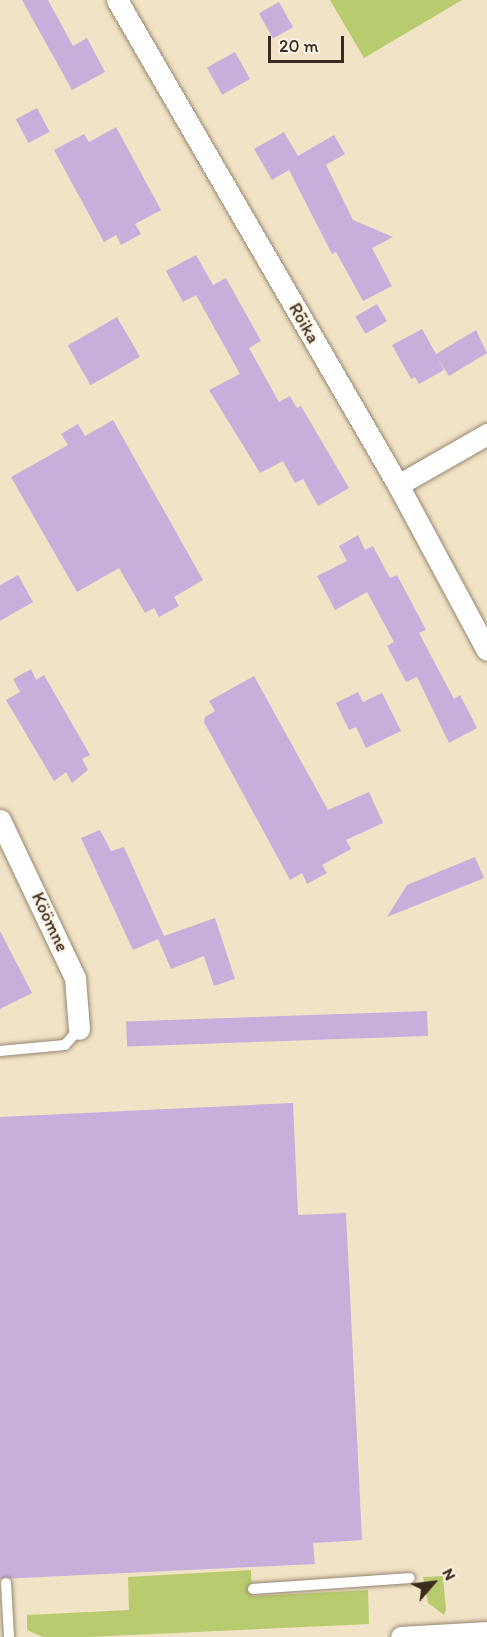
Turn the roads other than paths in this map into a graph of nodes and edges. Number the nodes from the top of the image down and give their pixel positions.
1 (117, 0) edge
2 (487, 434) edge
3 (398, 485) junction
4 (487, 650) edge
5 (0, 820) edge
6 (79, 1029) joint
7 (0, 1051) edge
8 (410, 1578) dead end
9 (6, 1583) dead end
10 (253, 1589) dead end
11 (487, 1632) edge
12 (9, 1637) edge
13 (401, 1637) edge

1 - 3 street, Rõika
2 - 3 street
3 - 4 street, Rõika
5 - 6 street, Köömne
6 - 7 lane
8 - 10 lane
9 - 12 lane
11 - 13 street

